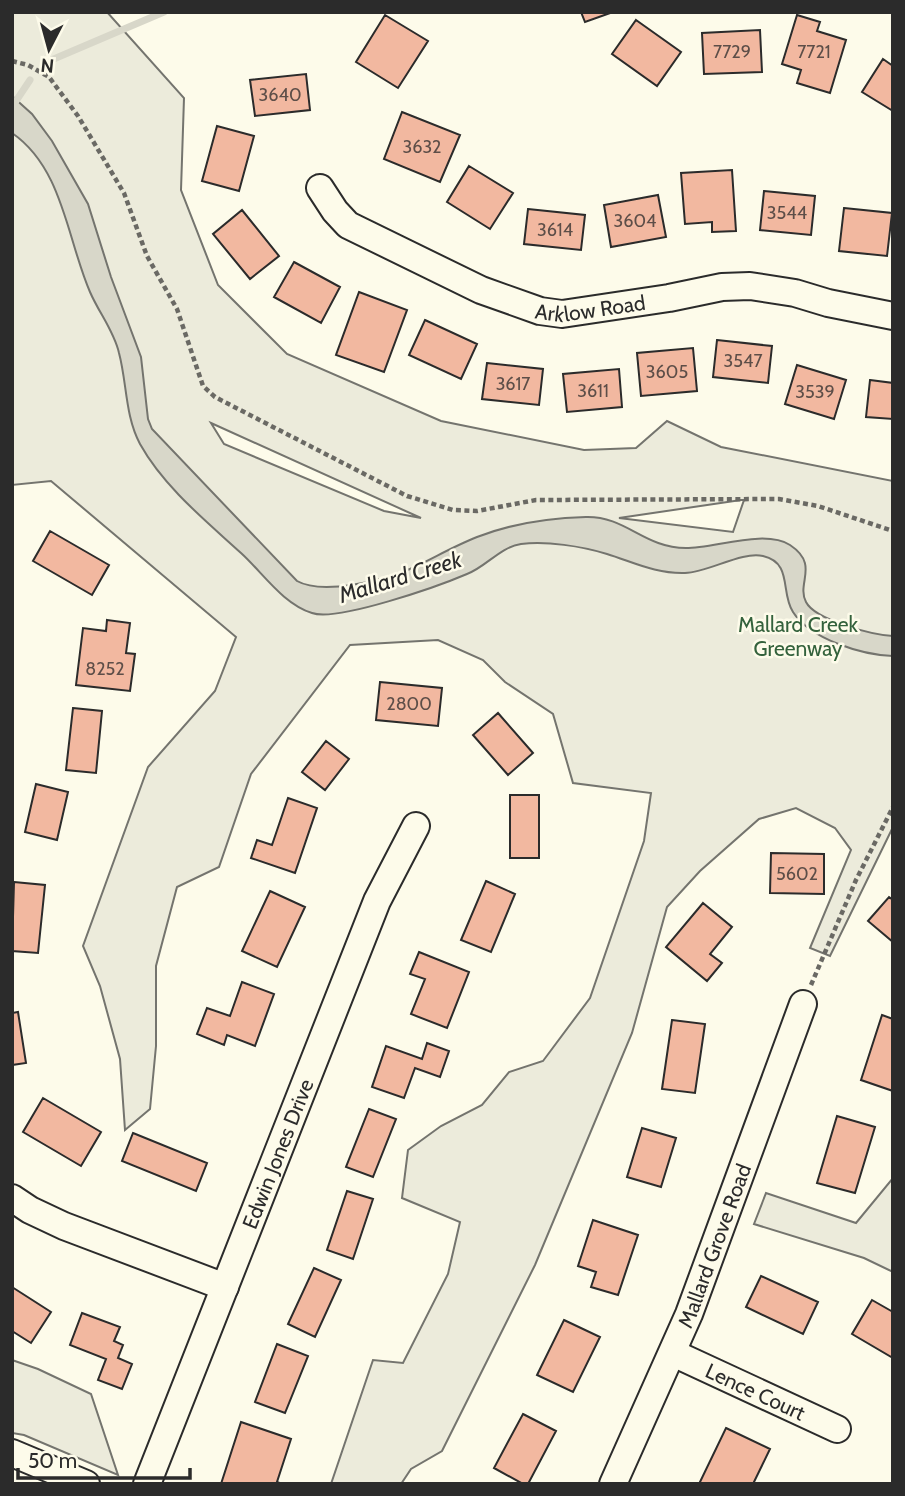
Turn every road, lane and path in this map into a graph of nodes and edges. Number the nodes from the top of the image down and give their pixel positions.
1 (12, 61) edge
2 (320, 188) dead end
3 (893, 316) edge
4 (893, 531) edge
5 (893, 807) edge
6 (416, 826) dead end
7 (803, 1004) joint
8 (12, 1198) edge
9 (225, 1287) junction
10 (673, 1353) junction
11 (837, 1429) dead end
12 (12, 1453) edge
13 (86, 1484) edge
14 (147, 1484) edge
15 (613, 1484) edge

1 - 4 path
2 - 3 street, Arklow Road
5 - 7 path
6 - 9 street, Edwin Jones Drive
7 - 10 street, Mallard Grove Road
8 - 9 street
9 - 14 street, Edwin Jones Drive
10 - 11 street, Lence Court
10 - 15 street, Mallard Grove Road
12 - 13 street

